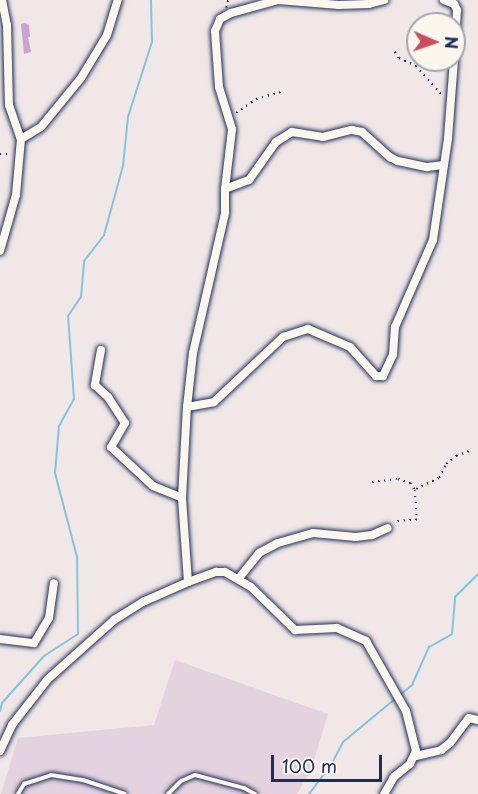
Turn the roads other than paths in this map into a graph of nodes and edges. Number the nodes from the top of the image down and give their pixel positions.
1 (2, 0) edge
2 (118, 0) edge
3 (278, 0) edge
4 (384, 0) edge
5 (444, 0) edge
6 (458, 12) edge
7 (453, 72) edge
8 (21, 139) junction
9 (444, 165) junction
10 (225, 189) junction
11 (0, 251) edge
12 (101, 350) dead end
13 (187, 407) junction
14 (182, 498) junction
15 (388, 528) road end
16 (239, 578) junction
17 (188, 582) junction
18 (54, 583) dead end
19 (0, 639) edge
20 (478, 720) edge
21 (0, 751) edge
22 (416, 756) junction
23 (18, 794) edge
24 (126, 794) edge
25 (168, 794) edge
26 (255, 794) edge
27 (384, 794) edge

1 - 8 street
2 - 8 street
3 - 4 street
3 - 10 street
5 - 6 street
7 - 9 street
8 - 11 street
9 - 10 street
9 - 13 street
10 - 13 street
12 - 14 street
13 - 14 street
14 - 17 street
15 - 16 street
16 - 17 street
16 - 22 street
17 - 21 street
18 - 19 street
20 - 22 street
22 - 27 street
23 - 24 lane
25 - 26 lane

